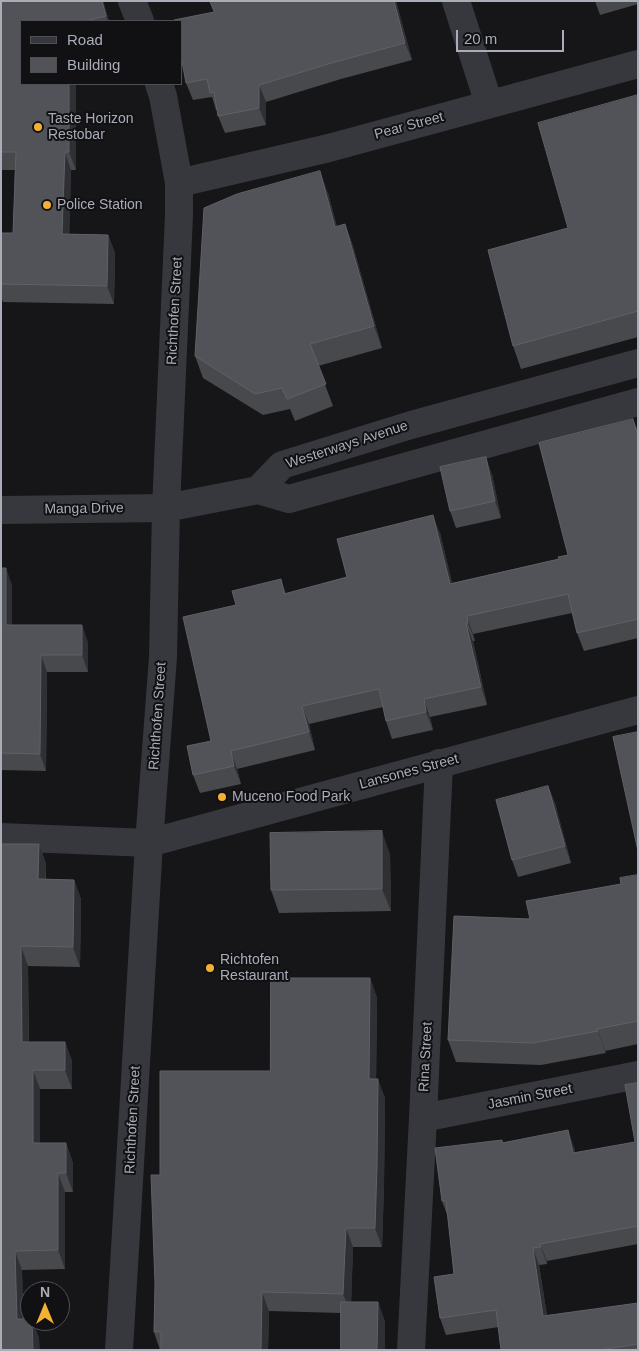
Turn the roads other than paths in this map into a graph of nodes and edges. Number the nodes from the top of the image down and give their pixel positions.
1 (132, 1) edge
2 (456, 1) edge
3 (140, 20) edge
4 (638, 64) edge
5 (160, 85) edge
6 (489, 104) junction
7 (179, 183) junction
8 (638, 363) edge
9 (638, 402) edge
10 (446, 415) junction
11 (455, 453) junction
12 (258, 490) junction
13 (166, 508) junction
14 (1, 510) edge
15 (638, 710) edge
16 (439, 763) junction
17 (1, 837) edge
18 (149, 843) junction
19 (638, 1076) edge
20 (423, 1118) junction
21 (119, 1350) edge
22 (411, 1350) edge

1 - 3 street
2 - 6 street
4 - 6 street, Pear Street
5 - 7 street, Richthofen Street
6 - 7 street, Pear Street
7 - 13 street, Richthofen Street
8 - 10 street, Westerways Avenue
9 - 11 street
10 - 11 street
10 - 12 street, Westerways Avenue
11 - 12 street
12 - 13 street
13 - 14 street, Manga Drive
13 - 18 street, Richthofen Street
15 - 16 street, Lansones Street
16 - 18 street, Lansones Street
16 - 20 street, Rina Street
17 - 18 street, Lansones Street
18 - 21 street, Richthofen Street
19 - 20 street, Jasmin Street
20 - 22 street, Rina Street

